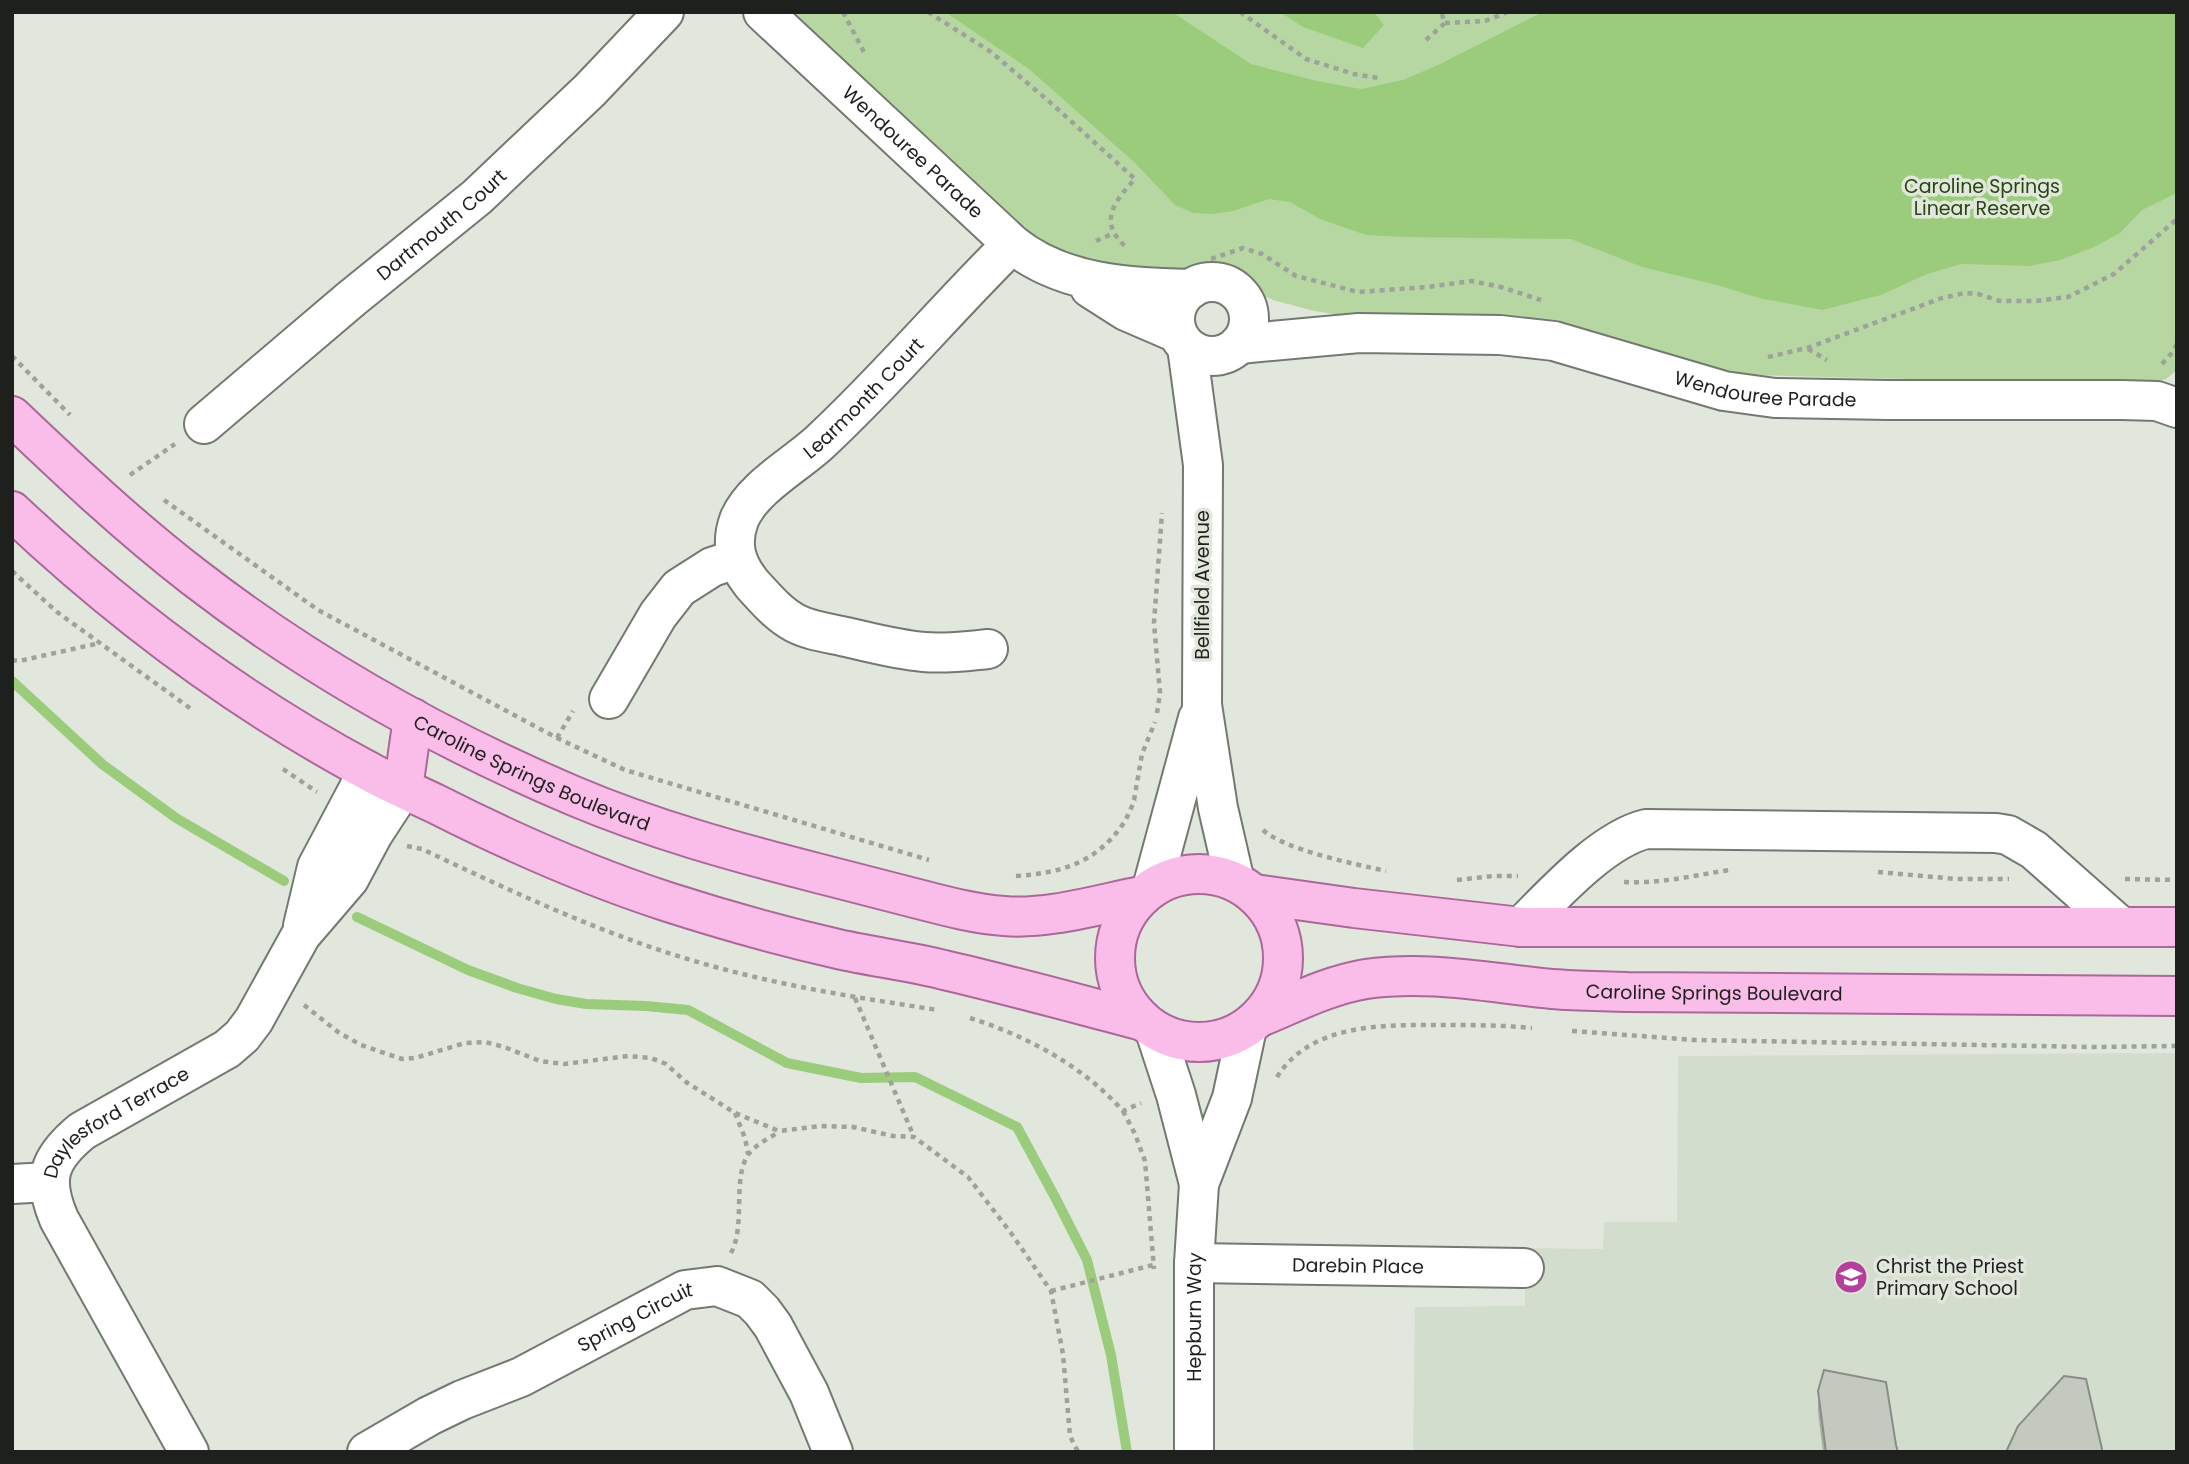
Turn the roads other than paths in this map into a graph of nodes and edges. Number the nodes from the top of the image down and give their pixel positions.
1 (664, 12) edge
2 (763, 12) edge
3 (1012, 244) junction
4 (1200, 274) junction
5 (1071, 276) junction
6 (1247, 305) junction
7 (1359, 334) junction
8 (1182, 340) junction
9 (1232, 349) junction
10 (2176, 406) edge
11 (12, 416) edge
12 (205, 424) road end
13 (1203, 465) junction
14 (12, 511) edge
15 (736, 559) junction
16 (988, 649) dead end
17 (609, 699) dead end
18 (1202, 705) junction
19 (413, 718) junction
20 (368, 771) junction
21 (403, 788) junction
22 (1245, 888) junction
23 (1147, 892) junction
24 (2176, 919) edge
25 (2120, 926) junction
26 (1521, 927) junction
27 (301, 935) junction
28 (2177, 996) edge
29 (1253, 1023) junction
30 (1147, 1025) junction
31 (30, 1183) edge
32 (1199, 1184) junction
33 (1194, 1263) junction
34 (1524, 1268) dead end
35 (188, 1452) edge
36 (367, 1452) edge
37 (833, 1452) edge
38 (1194, 1452) edge

1 - 12 street, Dartmouth Court
2 - 3 street, Wendouree Parade
3 - 5 street, Wendouree Parade
3 - 15 street, Learmonth Court
4 - 5 street, Wendouree Parade
4 - 6 street
4 - 8 street
5 - 8 street, Wendouree Parade
6 - 7 street, Wendouree Parade
6 - 9 street
7 - 9 street, Wendouree Parade
7 - 10 street, Wendouree Parade
8 - 9 street
8 - 13 street, Bellfield Avenue
9 - 13 street, Bellfield Avenue
11 - 19 main road, Caroline Springs Boulevard
13 - 18 street, Bellfield Avenue
14 - 20 main road
15 - 16 street
15 - 17 street
18 - 22 street, Bellfield Avenue
18 - 23 street, Bellfield Avenue
19 - 20 main road
19 - 21 main road
19 - 23 main road, Caroline Springs Boulevard
20 - 21 main road
20 - 27 street, Daylesford Terrace
21 - 27 street, Daylesford Terrace
21 - 30 main road
22 - 23 main road
22 - 26 main road
22 - 29 main road
23 - 30 main road
24 - 25 main road
25 - 26 main road
25 - 26 street
27 - 31 street, Daylesford Terrace
28 - 29 main road, Caroline Springs Boulevard
29 - 30 main road
29 - 32 street, Hepburn Way
30 - 32 street, Hepburn Way
31 - 35 street, Daylesford Terrace
32 - 33 street, Hepburn Way
33 - 34 street, Darebin Place
33 - 38 street, Hepburn Way
36 - 37 street, Spring Circuit

